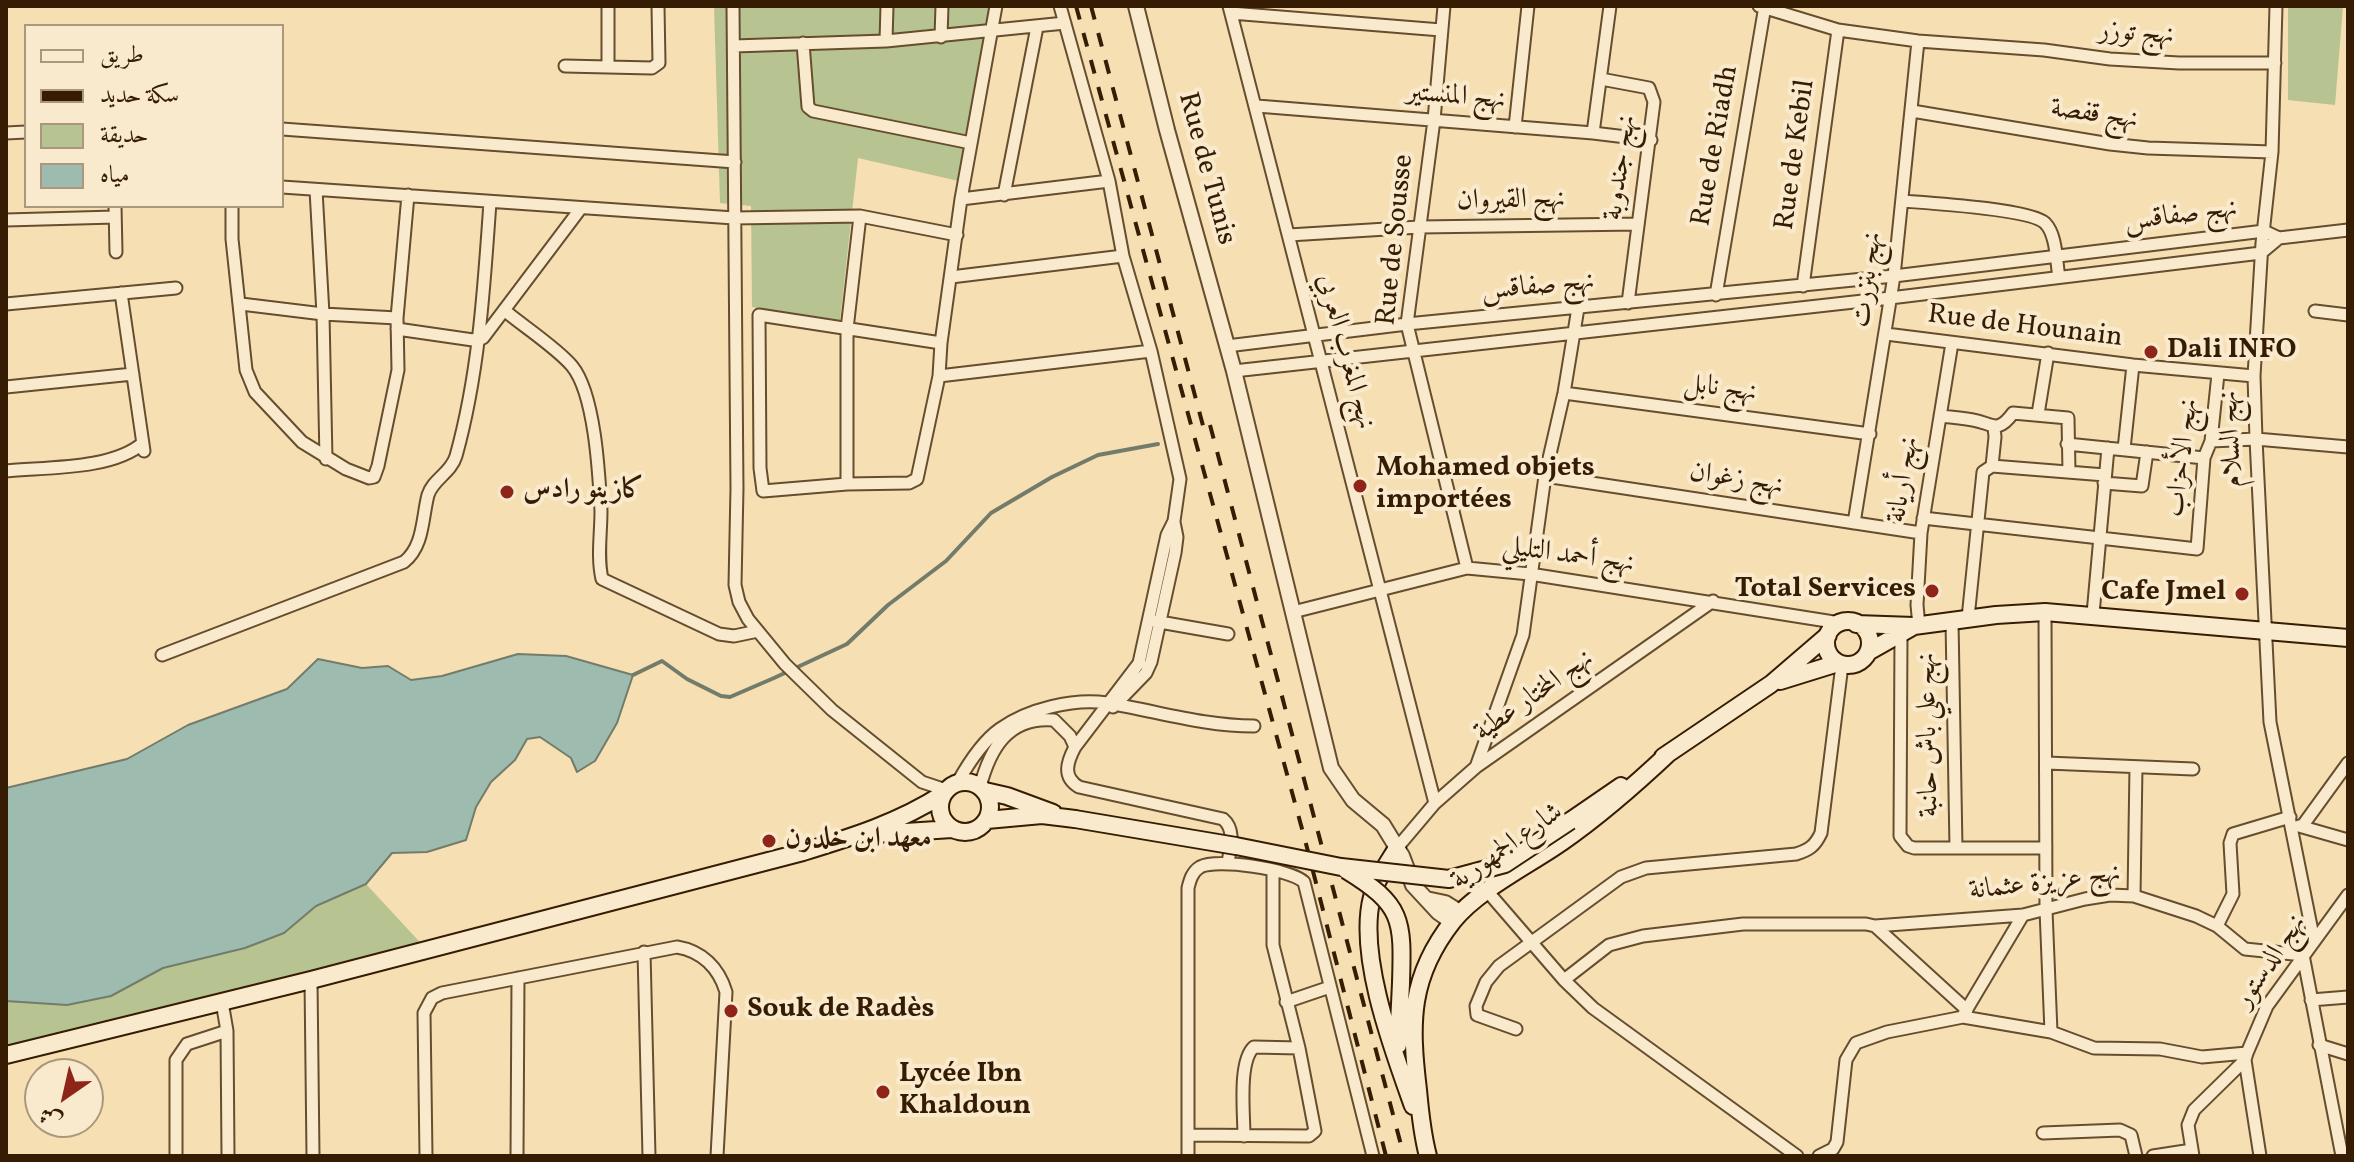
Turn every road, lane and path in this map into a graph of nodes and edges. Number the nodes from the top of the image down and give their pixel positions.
1 (608, 6) edge
2 (658, 6) edge
3 (733, 6) edge
4 (887, 6) edge
5 (942, 6) edge
6 (996, 6) edge
7 (1060, 6) edge
8 (1136, 6) edge
9 (1444, 6) edge
10 (1528, 6) edge
11 (1610, 6) edge
12 (1763, 6) edge
13 (2276, 6) edge
14 (1230, 10) edge
15 (1065, 23) junction
16 (1037, 27) junction
17 (992, 29) junction
18 (1441, 30) junction
19 (1838, 30) junction
20 (941, 37) junction
21 (886, 41) junction
22 (1918, 41) junction
23 (803, 43) junction
24 (734, 46) junction
25 (2275, 63) junction
26 (565, 66) dead end
27 (608, 67) junction
28 (1601, 79) junction
29 (1257, 106) junction
30 (1912, 111) junction
31 (1434, 120) junction
32 (1515, 127) junction
33 (284, 129) edge
34 (1593, 133) junction
35 (1651, 140) junction
36 (971, 143) junction
37 (2272, 152) junction
38 (735, 162) junction
39 (1109, 181) junction
40 (284, 187) edge
41 (316, 190) junction
42 (408, 195) junction
43 (1004, 195) junction
44 (961, 199) junction
45 (1903, 201) junction
46 (490, 202) junction
47 (232, 208) edge
48 (581, 208) junction
49 (115, 212) edge
50 (860, 216) junction
51 (734, 218) junction
52 (6, 220) edge
53 (1638, 224) junction
54 (1419, 227) junction
55 (2348, 230) edge
56 (2264, 231) junction
57 (957, 235) junction
58 (1289, 235) junction
59 (2279, 238) junction
60 (116, 252) dead end
61 (2261, 253) junction
62 (1123, 256) junction
63 (2055, 256) junction
64 (1894, 276) junction
65 (951, 277) junction
66 (2059, 277) junction
67 (1803, 286) junction
68 (176, 288) dead end
69 (121, 293) junction
70 (1716, 295) junction
71 (1890, 298) junction
72 (1628, 303) junction
73 (6, 304) edge
74 (241, 304) junction
75 (1578, 308) junction
76 (504, 310) junction
77 (2315, 311) dead end
78 (323, 314) junction
79 (2348, 315) edge
80 (397, 323) junction
81 (1407, 324) junction
82 (847, 329) junction
83 (1574, 332) junction
84 (1886, 334) junction
85 (1314, 335) junction
86 (480, 338) junction
87 (941, 343) junction
88 (1952, 343) junction
89 (1227, 346) junction
90 (1151, 351) junction
91 (1415, 352) junction
92 (2048, 353) junction
93 (1321, 361) junction
94 (2133, 365) junction
95 (1234, 371) junction
96 (133, 374) junction
97 (2218, 374) junction
98 (939, 376) junction
99 (2254, 376) junction
100 (6, 387) edge
101 (1564, 393) junction
102 (2038, 414) junction
103 (1940, 416) junction
104 (1994, 427) junction
105 (1870, 434) junction
106 (2256, 439) junction
107 (2211, 441) junction
108 (2067, 444) junction
109 (2348, 447) edge
110 (2108, 448) junction
111 (2124, 449) junction
112 (2147, 452) junction
113 (2204, 458) junction
114 (326, 459) junction
115 (1992, 466) junction
116 (6, 471) edge
117 (2069, 472) junction
118 (1545, 476) junction
119 (2105, 479) junction
120 (847, 484) junction
121 (1923, 518) junction
122 (1854, 523) junction
123 (1978, 524) junction
124 (1921, 533) junction
125 (2098, 539) junction
126 (1467, 568) junction
127 (1530, 574) junction
128 (1381, 589) junction
129 (1713, 601) junction
130 (1293, 612) junction
131 (2045, 612) junction
132 (2093, 614) junction
133 (1960, 620) junction
134 (1155, 621) junction
135 (1841, 627) junction
136 (1911, 629) junction
137 (2267, 630) junction
138 (758, 631) junction
139 (1228, 634) dead end
140 (2348, 638) edge
141 (1868, 652) junction
142 (162, 655) dead end
143 (1840, 664) junction
144 (1771, 684) junction
145 (1108, 707) junction
146 (1254, 726) dead end
147 (1075, 747) junction
148 (1670, 752) junction
149 (2047, 763) junction
150 (2348, 763) edge
151 (1476, 767) junction
152 (2136, 767) junction
153 (2193, 769) dead end
154 (949, 789) junction
155 (982, 789) junction
156 (1435, 803) junction
157 (1066, 817) junction
158 (987, 820) junction
159 (2295, 823) junction
160 (952, 829) junction
161 (857, 836) junction
162 (2348, 840) edge
163 (1397, 848) junction
164 (1956, 848) junction
165 (2046, 848) junction
166 (1228, 863) junction
167 (1341, 867) junction
168 (1273, 871) junction
169 (1488, 892) junction
170 (2348, 895) edge
171 (2134, 896) junction
172 (2046, 910) junction
173 (2023, 915) junction
174 (1457, 918) junction
175 (1875, 926) junction
176 (2217, 926) junction
177 (1530, 941) junction
178 (2314, 941) junction
179 (644, 952) junction
180 (2303, 955) junction
181 (518, 978) junction
182 (311, 980) junction
183 (1564, 980) junction
184 (1330, 987) junction
185 (2348, 997) edge
186 (2311, 1000) junction
187 (222, 1002) junction
188 (1286, 1002) junction
189 (1965, 1014) junction
190 (1516, 1029) dead end
191 (227, 1031) junction
192 (2051, 1032) junction
193 (2319, 1045) junction
194 (1299, 1048) junction
195 (2348, 1054) edge
196 (6, 1055) edge
197 (2246, 1056) junction
198 (1397, 1063) junction
199 (1421, 1131) junction
200 (2043, 1133) dead end
201 (1189, 1135) junction
202 (1244, 1136) junction
203 (2192, 1153) edge
204 (176, 1156) edge
205 (228, 1156) edge
206 (313, 1156) edge
207 (426, 1156) edge
208 (517, 1156) edge
209 (649, 1156) edge
210 (717, 1156) edge
211 (1188, 1156) edge
212 (1373, 1156) edge
213 (1428, 1156) edge
214 (1797, 1156) edge
215 (1819, 1156) edge
216 (2136, 1156) edge
217 (2153, 1156) edge
218 (2260, 1156) edge
219 (2342, 1156) edge

1 - 27 street
2 - 27 street
3 - 24 street
4 - 21 street
5 - 20 street
6 - 17 street
7 - 15 street
8 - 89 street, Rue de Tunis
9 - 18 street, Rue de Sousse
10 - 32 street
11 - 28 street
12 - 19 street, نهج توزر
12 - 70 street, Rue de Riadh
13 - 25 street, نهج السلام
14 - 18 street
14 - 29 street, نهج المغرب العربي
15 - 16 street
15 - 39 street
16 - 17 street
16 - 43 street
17 - 20 street
17 - 36 street
18 - 31 street, Rue de Sousse
19 - 22 street, نهج توزر
19 - 67 street, Rue de Kebil
20 - 21 street
21 - 23 street
22 - 25 street, نهج توزر
22 - 30 street, نهج بنزرت
23 - 24 street
23 - 36 street
24 - 38 street
25 - 37 street, نهج السلام
26 - 27 street
28 - 34 street
28 - 35 street, نهج جندوبة
29 - 31 street, نهج المنستير
29 - 58 street, نهج المغرب العربي
30 - 37 street, نهج قفصة
30 - 45 street, نهج بنزرت
31 - 32 street, نهج المنستير
31 - 54 street, Rue de Sousse
32 - 34 street, نهج المنستير
33 - 38 street
34 - 35 street, نهج المنستير
35 - 53 street, نهج جندوبة
36 - 44 street
37 - 56 street, نهج السلام
38 - 51 street
39 - 43 street
39 - 62 street
40 - 41 street
41 - 42 street
41 - 78 street
42 - 46 street
42 - 80 street
43 - 44 street
44 - 57 street
45 - 63 street
45 - 64 street, نهج بنزرت
46 - 48 street
46 - 86 street
47 - 74 street
48 - 51 street
48 - 76 street
49 - 52 street
49 - 60 street
50 - 51 street
50 - 57 street
50 - 82 street
51 - 138 street
53 - 54 street, نهج القيروان
53 - 72 street, نهج جندوبة
54 - 58 street, نهج القيروان
54 - 81 street, Rue de Sousse
55 - 59 street
56 - 59 street, نهج صفاقس
56 - 61 street, نهج السلام
56 - 63 street, نهج صفاقس
57 - 65 street
58 - 85 street, نهج المغرب العربي
59 - 61 street, نهج صفاقس
61 - 66 street, نهج صفاقس
61 - 99 street, نهج السلام
62 - 65 street
62 - 90 street
63 - 64 street, نهج صفاقس
63 - 66 street
64 - 67 street, نهج صفاقس
64 - 71 street, نهج بنزرت
65 - 87 street
66 - 71 street, نهج صفاقس
67 - 70 street, نهج صفاقس
68 - 69 street
69 - 73 street
69 - 96 street
70 - 72 street, نهج صفاقس
71 - 83 street, نهج صفاقس
71 - 84 street, نهج بنزرت
72 - 75 street, نهج صفاقس
74 - 78 street
74 - 114 street
75 - 81 street, نهج صفاقس
75 - 83 street
76 - 86 street
76 - 138 street
77 - 79 street
78 - 80 street
78 - 114 street
80 - 86 street
80 - 114 street
81 - 85 street, نهج صفاقس
81 - 91 street, Rue de Sousse
82 - 87 street
82 - 120 street
82 - 120 street
83 - 91 street, نهج صفاقس
83 - 101 street
84 - 88 street, Rue de Hounain
84 - 105 street, نهج بنزرت
85 - 89 street, نهج صفاقس
85 - 93 street, نهج المغرب العربي
86 - 142 street
87 - 98 street
88 - 92 street, Rue de Hounain
88 - 103 street, نهج أريانة
89 - 95 street, Rue de Tunis
90 - 98 street
90 - 134 street
91 - 93 street, نهج صفاقس
91 - 126 street, Rue de Sousse
92 - 94 street, Rue de Hounain
92 - 102 street
93 - 95 street, نهج صفاقس
93 - 128 street, نهج المغرب العربي
94 - 97 street, Rue de Hounain
94 - 111 street
95 - 130 street, Rue de Tunis
96 - 100 street
96 - 116 street
97 - 99 street, Rue de Hounain
97 - 107 street, نهج الأحزاب
98 - 120 street
99 - 106 street, نهج السلام
101 - 105 street, نهج نابل
101 - 118 street
102 - 104 street
102 - 108 street
103 - 104 street
103 - 121 street, نهج أريانة
104 - 115 street
105 - 122 street, نهج بنزرت
106 - 107 street
106 - 109 street
106 - 137 street, نهج السلام
107 - 113 street, نهج الأحزاب
108 - 110 street
108 - 117 street
110 - 111 street
110 - 119 street
111 - 112 street
112 - 113 street
112 - 119 street
113 - 125 street, نهج الأحزاب
115 - 117 street
115 - 123 street, نهج علي باش حانبة
117 - 119 street
118 - 122 street, نهج زغوان
118 - 127 street
119 - 125 street
121 - 123 street
121 - 124 street, نهج أريانة
122 - 124 street, نهج زغوان
123 - 125 street
123 - 133 street, نهج علي باش حانبة
124 - 136 street, نهج أريانة
125 - 132 street
126 - 127 street, نهج أحمد التليلي
126 - 128 street, نهج أحمد التليلي
127 - 129 street, نهج أحمد التليلي
127 - 151 street
128 - 130 street, نهج أحمد التليلي
128 - 156 street, نهج المغرب العربي
129 - 135 street, نهج أحمد التليلي
129 - 151 street, نهج المختار عطية
130 - 163 street, Rue de Tunis
131 - 132 main road
131 - 133 main road
131 - 149 street
132 - 137 main road
133 - 136 main road
133 - 164 street, نهج علي باش حانبة
134 - 139 street
134 - 145 street
135 - 136 main road
135 - 141 main road
135 - 143 main road
135 - 144 main road
136 - 141 main road
136 - 164 street, نهج أريانة
137 - 140 main road
137 - 159 street, نهج السلام
138 - 154 street
141 - 143 main road
143 - 144 main road
143 - 177 street
144 - 148 main road
145 - 146 street
145 - 147 street
145 - 154 street
147 - 155 street
147 - 166 street
148 - 167 main road, bridge
148 - 169 main road, شارع الجمهورية
149 - 152 street
149 - 165 street
150 - 159 street
151 - 156 street, نهج المختار عطية
152 - 153 street
152 - 171 street
154 - 155 main road
154 - 160 main road
154 - 161 main road
155 - 157 main road
155 - 158 main road
156 - 163 street, نهج المختار عطية
157 - 158 main road
157 - 167 main road, bridge
158 - 160 main road
159 - 162 street
159 - 176 street
159 - 178 street, نهج السلام
160 - 161 main road
161 - 182 main road
163 - 174 street, Rue de Tunis
163 - 198 main road
164 - 165 street, نهج أريانة
165 - 172 street
166 - 168 street
166 - 201 street
167 - 198 main road, bridge
168 - 184 street
168 - 188 street
169 - 174 main road, شارع الجمهورية
169 - 177 street
170 - 178 street, نهج الدستور
171 - 172 street, نهج عزيزة عثمانة
171 - 176 street, نهج عزيزة عثمانة
172 - 173 street, نهج عزيزة عثمانة
172 - 192 street
173 - 175 street, نهج عزيزة عثمانة
173 - 189 street
174 - 199 main road, شارع الجمهورية
175 - 183 street, نهج عزيزة عثمانة
175 - 189 street
176 - 180 street, نهج عزيزة عثمانة
177 - 183 street
177 - 190 street
178 - 180 street, نهج الدستور
179 - 181 street
179 - 209 street
179 - 210 street
180 - 186 street
180 - 197 street, نهج الدستور
181 - 207 street
181 - 208 street
182 - 187 main road
182 - 206 street
183 - 214 street
184 - 188 street
184 - 212 street
185 - 186 street
186 - 193 street
187 - 191 street
187 - 196 main road
188 - 194 street
189 - 192 street
189 - 215 street
191 - 204 street
191 - 205 street
192 - 197 street
193 - 195 street
193 - 219 street
194 - 202 street
194 - 202 street
197 - 203 street
197 - 218 street
198 - 199 main road
199 - 213 main road, شارع الجمهورية
200 - 216 street
201 - 202 street
201 - 211 street
203 - 217 street

